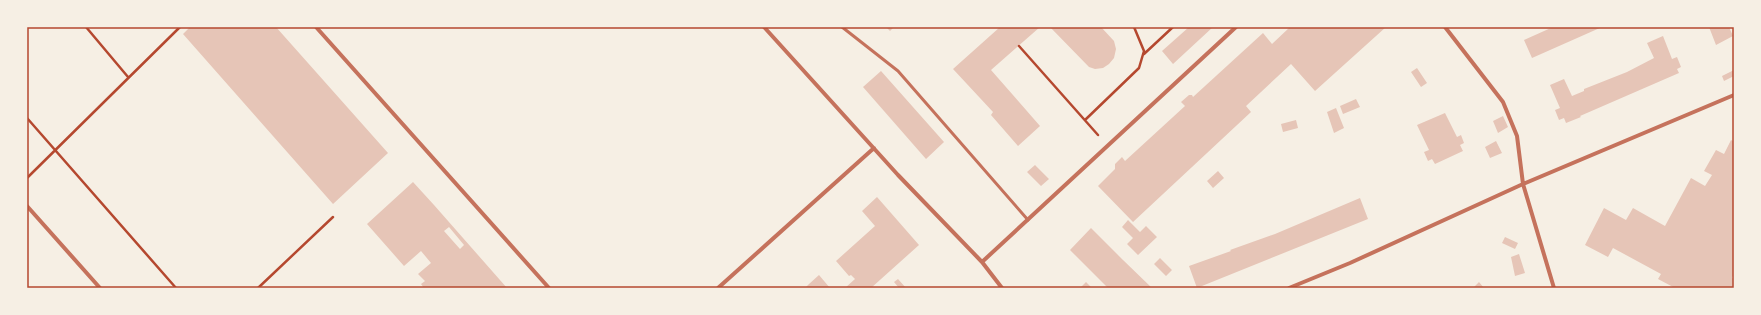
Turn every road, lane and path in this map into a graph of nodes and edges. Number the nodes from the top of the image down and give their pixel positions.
1 (86, 27) edge
2 (316, 27) edge
3 (764, 27) edge
4 (842, 27) edge
5 (1134, 27) edge
6 (1173, 27) edge
7 (1236, 27) edge
8 (1444, 27) edge
9 (178, 28) edge
10 (1019, 46) dead end
11 (1143, 55) junction
12 (128, 77) junction
13 (1734, 95) edge
14 (27, 118) edge
15 (1085, 120) junction
16 (1108, 145) junction
17 (874, 148) junction
18 (56, 149) junction
19 (27, 178) edge
20 (1523, 184) junction
21 (27, 206) edge
22 (333, 217) dead end
23 (1028, 220) junction
24 (982, 262) junction
25 (100, 288) edge
26 (176, 288) edge
27 (258, 288) edge
28 (549, 288) edge
29 (718, 288) edge
30 (1002, 288) edge
31 (1289, 288) edge
32 (1554, 288) edge

1 - 12 path
2 - 28 street
3 - 17 street
4 - 23 lane
5 - 11 path
6 - 11 path
7 - 16 street
8 - 20 street
9 - 12 path
10 - 15 path
11 - 15 path
12 - 18 path
13 - 20 street
14 - 18 path
15 - 16 path
16 - 23 street
17 - 24 street
17 - 29 street
18 - 19 path
18 - 26 path
20 - 31 street
20 - 32 street
21 - 25 street
22 - 27 path
23 - 24 street
24 - 30 street

